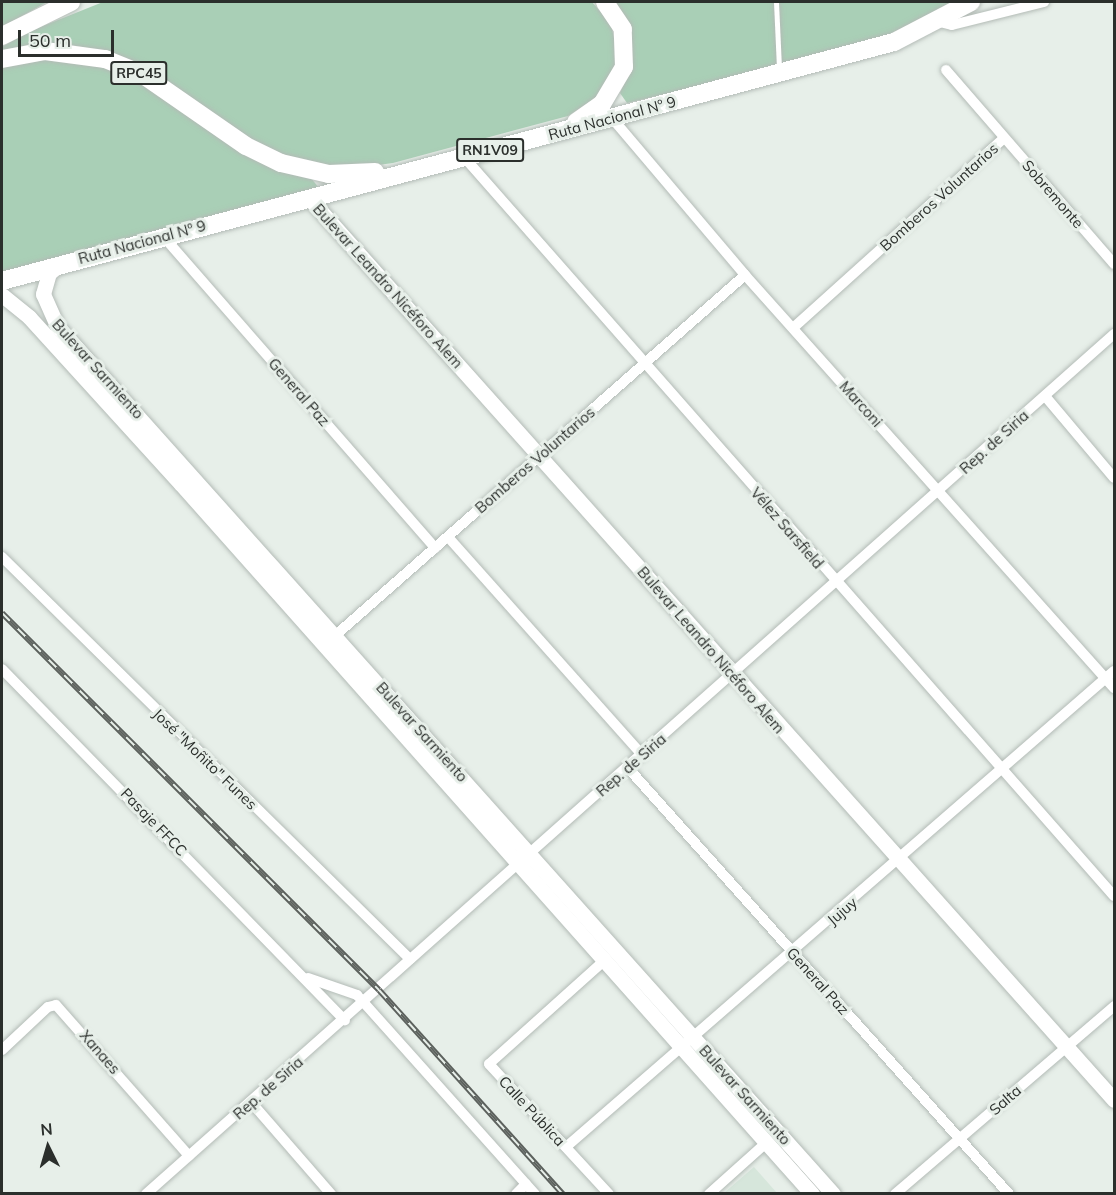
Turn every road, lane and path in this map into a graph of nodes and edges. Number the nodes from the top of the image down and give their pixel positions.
1 (71, 2) edge
2 (605, 2) edge
3 (776, 2) edge
4 (971, 2) edge
5 (1044, 2) edge
6 (936, 21) junction
7 (2, 36) edge
8 (2, 59) edge
9 (946, 70) dead end
10 (779, 74) junction
11 (612, 118) junction
12 (562, 131) junction
13 (1004, 138) junction
14 (464, 157) junction
15 (435, 165) junction
16 (309, 198) junction
17 (163, 236) junction
18 (61, 264) junction
19 (1114, 264) edge
20 (745, 275) junction
21 (2, 281) edge
22 (2, 295) edge
23 (793, 328) junction
24 (52, 330) junction
25 (1114, 334) edge
26 (645, 365) junction
27 (1044, 396) junction
28 (539, 453) junction
29 (1114, 478) edge
30 (939, 491) junction
31 (448, 537) junction
32 (435, 548) junction
33 (2, 557) edge
34 (835, 582) junction
35 (330, 640) junction
36 (2, 669) edge
37 (732, 675) junction
38 (1110, 675) edge
39 (1114, 688) edge
40 (642, 755) junction
41 (628, 768) junction
42 (1002, 770) junction
43 (524, 856) junction
44 (900, 861) junction
45 (1114, 896) edge
46 (792, 953) junction
47 (410, 959) junction
48 (606, 959) junction
49 (305, 976) junction
50 (364, 1004) junction
51 (1114, 1006) edge
52 (345, 1021) junction
53 (688, 1042) junction
54 (1068, 1046) junction
55 (2, 1050) edge
56 (1114, 1100) edge
57 (252, 1102) junction
58 (961, 1139) junction
59 (767, 1142) junction
60 (566, 1147) junction
61 (189, 1156) junction
62 (526, 1184) junction
63 (146, 1194) edge
64 (331, 1194) edge
65 (516, 1194) edge
66 (535, 1194) edge
67 (609, 1194) edge
68 (708, 1194) edge
69 (812, 1194) edge
70 (833, 1194) edge
71 (895, 1194) edge
72 (1009, 1194) edge

1 - 7 main road
2 - 12 main road, RN1V09
3 - 10 lane
4 - 6 main road, Ruta Nacional Nº 9 / RN1V09
5 - 6 street
6 - 10 main road, Ruta Nacional Nº 9 / RN1V09
8 - 15 main road, RPC45
9 - 13 street, Sobremonte
10 - 11 main road, Ruta Nacional Nº 9 / RN1V09
11 - 12 main road, Ruta Nacional Nº 9 / RN1V09
11 - 20 street, Marconi
12 - 14 main road, Ruta Nacional Nº 9 / RN1V09
13 - 19 street, Sobremonte
13 - 23 street, Bomberos Voluntarios
14 - 15 main road, Ruta Nacional Nº 9 / RN1V09
14 - 26 street, Vélez Sarsfield
15 - 16 main road, Ruta Nacional Nº 9 / RN1V09
16 - 17 main road, Ruta Nacional Nº 9 / RN1V09
16 - 28 main road, Bulevar Leandro Nicéforo Alem
17 - 18 main road, Ruta Nacional Nº 9 / RN1V09
17 - 32 street, General Paz
18 - 21 main road, Ruta Nacional Nº 9 / RN1V09
18 - 24 main road, Bulevar Sarmiento
20 - 23 street, Marconi
20 - 26 street, Bomberos Voluntarios
22 - 24 main road, Bulevar Sarmiento
23 - 30 street, Marconi
24 - 35 main road, Bulevar Sarmiento
25 - 27 street, Rep. de Siria
26 - 28 street, Bomberos Voluntarios
26 - 34 street, Vélez Sarsfield
27 - 29 street
27 - 30 street, Rep. de Siria
28 - 31 street, Bomberos Voluntarios
28 - 37 main road, Bulevar Leandro Nicéforo Alem
30 - 34 street, Rep. de Siria
30 - 38 street, Marconi
31 - 32 street, Bomberos Voluntarios
31 - 40 street
32 - 35 street, Bomberos Voluntarios
33 - 47 street, José "Moñito" Funes
34 - 37 street, Rep. de Siria
34 - 42 street, Vélez Sarsfield
35 - 43 main road, Bulevar Sarmiento
36 - 49 street, Pasaje FFCC
37 - 40 street, Rep. de Siria
37 - 44 main road, Bulevar Leandro Nicéforo Alem
38 - 39 street, Marconi
38 - 42 street, Jujuy
40 - 41 street, Rep. de Siria
41 - 43 street, Rep. de Siria
41 - 46 street, General Paz
42 - 44 street, Jujuy
42 - 45 street, Vélez Sarsfield
43 - 47 street, Rep. de Siria
43 - 48 main road, Bulevar Sarmiento
43 - 53 main road, Bulevar Sarmiento
44 - 46 street, Jujuy
44 - 54 main road, Bulevar Leandro Nicéforo Alem
46 - 53 street, Jujuy
46 - 58 street, General Paz
47 - 50 street, Rep. de Siria
48 - 53 main road, Bulevar Sarmiento
48 - 60 street, Calle Pública
49 - 50 street, Pasaje FFCC
49 - 52 street, Pasaje FFCC
50 - 52 street, Rep. de Siria
50 - 62 street, Pasaje FFCC
51 - 54 street, Salta
52 - 57 street, Rep. de Siria
53 - 59 main road, Bulevar Sarmiento
53 - 60 street, Jujuy
53 - 70 main road, Bulevar Sarmiento
54 - 56 main road, Bulevar Leandro Nicéforo Alem
54 - 58 street, Salta
55 - 61 street, Xanaes
57 - 61 street, Rep. de Siria
57 - 64 street
58 - 71 street, Salta
58 - 72 street, General Paz
59 - 68 street
59 - 69 main road, Bulevar Sarmiento
60 - 67 street, Calle Pública
61 - 63 street, Rep. de Siria
62 - 65 street
62 - 66 street, Pasaje FFCC

